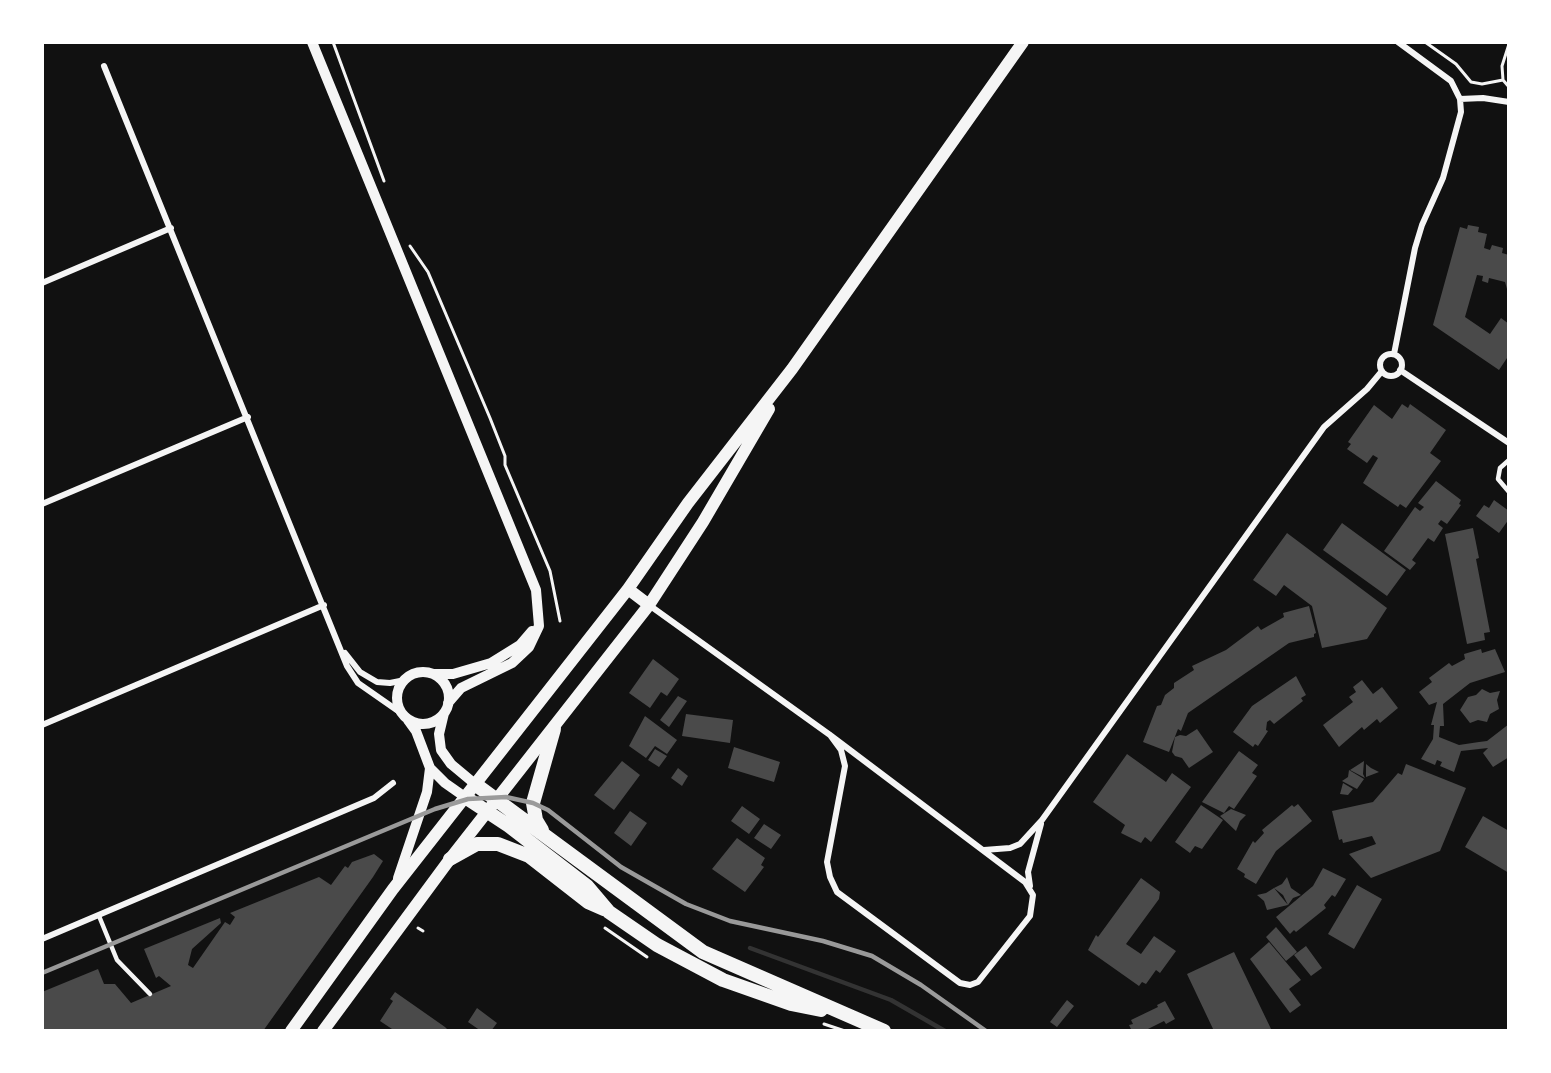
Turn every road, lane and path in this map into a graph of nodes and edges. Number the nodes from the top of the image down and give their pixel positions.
1 (312, 42) edge
2 (333, 42) edge
3 (1023, 42) edge
4 (1398, 42) edge
5 (1425, 42) edge
6 (1509, 44) edge
7 (104, 66) dead end
8 (1503, 80) junction
9 (1509, 87) edge
10 (1461, 99) junction
11 (1509, 102) edge
12 (388, 191) dead end
13 (171, 228) junction
14 (406, 235) dead end
15 (42, 284) edge
16 (1394, 354) junction
17 (792, 369) junction
18 (1400, 370) junction
19 (1382, 371) junction
20 (248, 417) junction
21 (1508, 443) edge
22 (1509, 460) edge
23 (1509, 492) edge
24 (42, 504) edge
25 (628, 589) junction
26 (324, 604) junction
27 (649, 605) junction
28 (539, 611) junction
29 (560, 621) dead end
30 (340, 645) junction
31 (433, 674) junction
32 (405, 680) junction
33 (446, 708) junction
34 (404, 715) junction
35 (42, 725) edge
36 (554, 729) junction
37 (830, 735) junction
38 (430, 768) junction
39 (393, 783) dead end
40 (476, 784) junction
41 (465, 796) junction
42 (498, 800) junction
43 (488, 811) junction
44 (1042, 820) junction
45 (548, 837) junction
46 (983, 850) junction
47 (450, 859) junction
48 (393, 889) junction
49 (1031, 890) junction
50 (609, 912) junction
51 (99, 916) junction
52 (418, 928) dead end
53 (423, 931) dead end
54 (42, 939) edge
55 (150, 993) dead end
56 (847, 1015) junction
57 (291, 1031) edge
58 (323, 1031) edge
59 (885, 1031) edge

1 - 28 street
2 - 12 path
3 - 17 main road
4 - 10 street
5 - 8 path
6 - 8 path
7 - 13 street
8 - 9 path
10 - 11 street
10 - 16 street
13 - 15 street
13 - 20 street
14 - 29 path
16 - 18 street
16 - 19 street
17 - 25 main road
17 - 27 main road
18 - 19 street
18 - 21 street
19 - 44 street
20 - 24 street
20 - 26 street
22 - 23 lane
25 - 27 main road
25 - 40 main road
26 - 30 street
26 - 35 street
27 - 36 main road
27 - 37 street
28 - 31 street
28 - 33 street
30 - 32 street
30 - 34 street
31 - 32 street
31 - 33 street
32 - 34 street
33 - 34 street
33 - 40 street
34 - 38 street
36 - 42 main road
36 - 45 main road
37 - 46 street
37 - 49 street
38 - 41 street
38 - 48 street
39 - 51 street
40 - 41 main road
40 - 42 main road
41 - 43 main road
41 - 48 main road
42 - 43 main road
42 - 45 main road
43 - 47 main road
43 - 50 main road
44 - 46 street
44 - 49 street
45 - 56 main road
46 - 49 street
47 - 50 main road
47 - 58 main road
48 - 57 main road
50 - 56 main road
51 - 54 street
51 - 55 lane
52 - 53 path
56 - 59 main road

